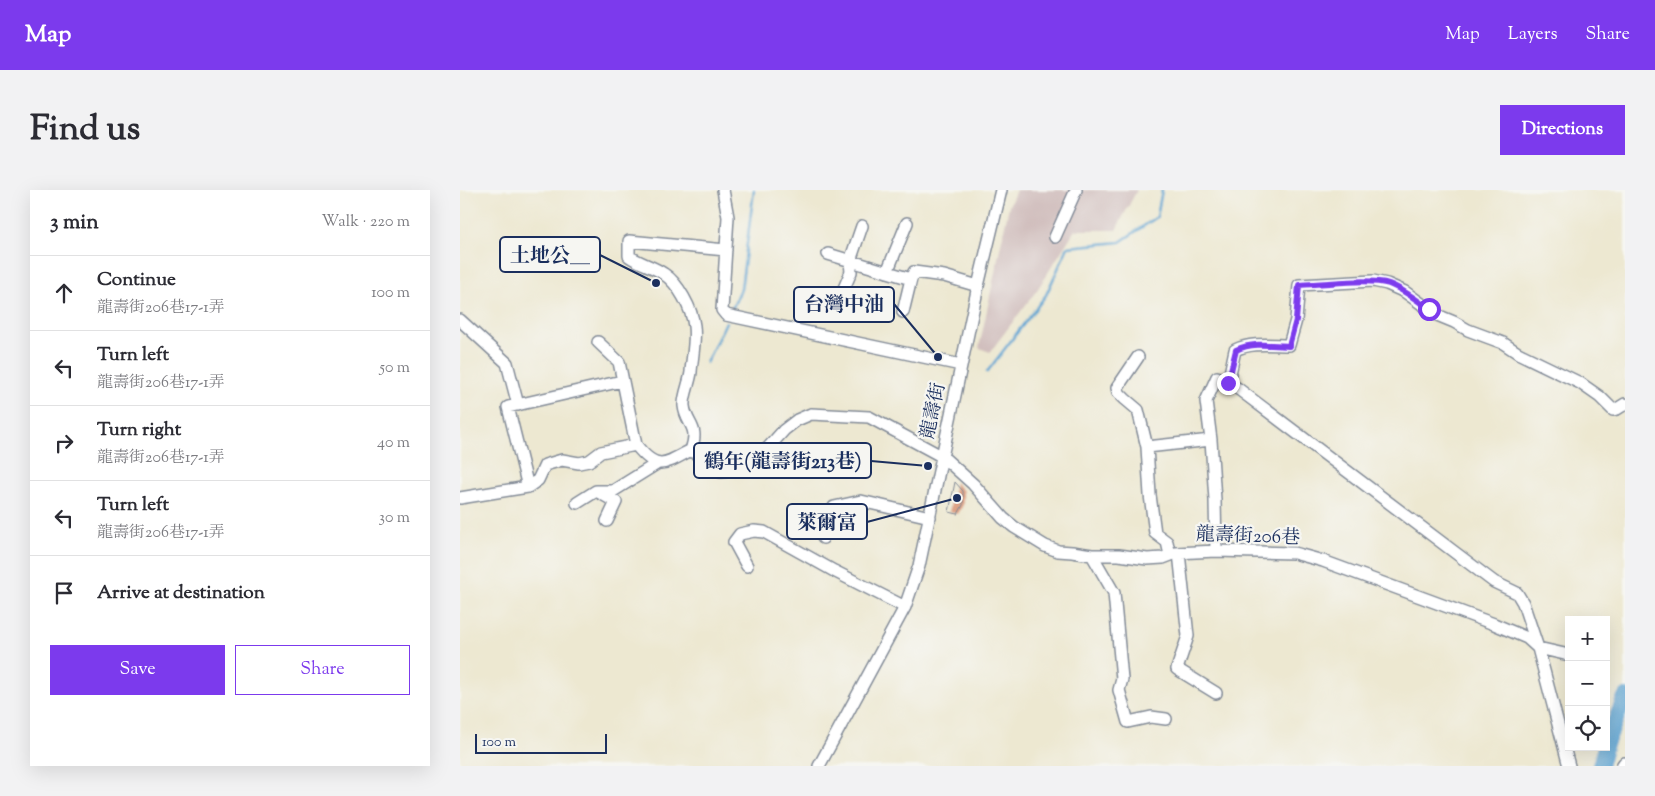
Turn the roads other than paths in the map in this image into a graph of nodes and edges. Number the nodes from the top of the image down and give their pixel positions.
1 (723, 190) edge
2 (1001, 190) edge
3 (1076, 190) edge
4 (907, 223) dead end
5 (862, 226) dead end
6 (1055, 237) dead end
7 (726, 250) junction
8 (828, 254) dead end
9 (850, 261) junction
10 (887, 272) junction
11 (912, 279) junction
12 (978, 286) junction
13 (839, 300) dead end
14 (904, 312) dead end
15 (460, 320) edge
16 (598, 342) dead end
17 (1138, 357) dead end
18 (962, 365) junction
19 (622, 381) junction
20 (1228, 383) junction
21 (1625, 404) edge
22 (518, 405) junction
23 (1211, 440) junction
24 (636, 445) junction
25 (1147, 447) junction
26 (691, 450) junction
27 (943, 457) junction
28 (658, 463) junction
29 (528, 487) junction
30 (596, 491) junction
31 (460, 498) edge
32 (577, 503) dead end
33 (930, 517) junction
34 (607, 520) dead end
35 (823, 538) dead end
36 (1216, 551) junction
37 (1175, 554) junction
38 (1092, 555) junction
39 (747, 566) dead end
40 (905, 607) junction
41 (1538, 648) junction
42 (1565, 654) edge
43 (1216, 693) dead end
44 (1166, 719) dead end
45 (819, 766) edge
46 (1568, 766) edge

1 - 7 street
2 - 12 street, 龍壽街
3 - 6 street
4 - 10 street
5 - 9 street
7 - 18 street
7 - 26 street
8 - 9 street
9 - 10 street
9 - 13 street
10 - 11 street
11 - 12 street
11 - 14 street
12 - 18 street, 龍壽街
15 - 22 street
16 - 19 street
17 - 25 street
18 - 27 street, 龍壽街
19 - 22 street
19 - 24 street
20 - 21 street
20 - 23 street
20 - 41 street
22 - 29 street
23 - 25 street
23 - 36 street
24 - 28 street
24 - 29 street
25 - 37 street
26 - 27 street, 龍壽街206巷
26 - 28 street
27 - 33 street, 龍壽街
27 - 38 street, 龍壽街206巷
28 - 30 street
29 - 31 street
30 - 32 street
30 - 34 street
33 - 35 street
33 - 40 street, 龍壽街
36 - 37 street, 龍壽街206巷
36 - 41 street, 龍壽街206巷
37 - 38 street, 龍壽街206巷
37 - 43 street
38 - 44 street
39 - 40 street
40 - 45 street, 龍壽街
41 - 42 street, 龍壽街206巷
41 - 46 street

